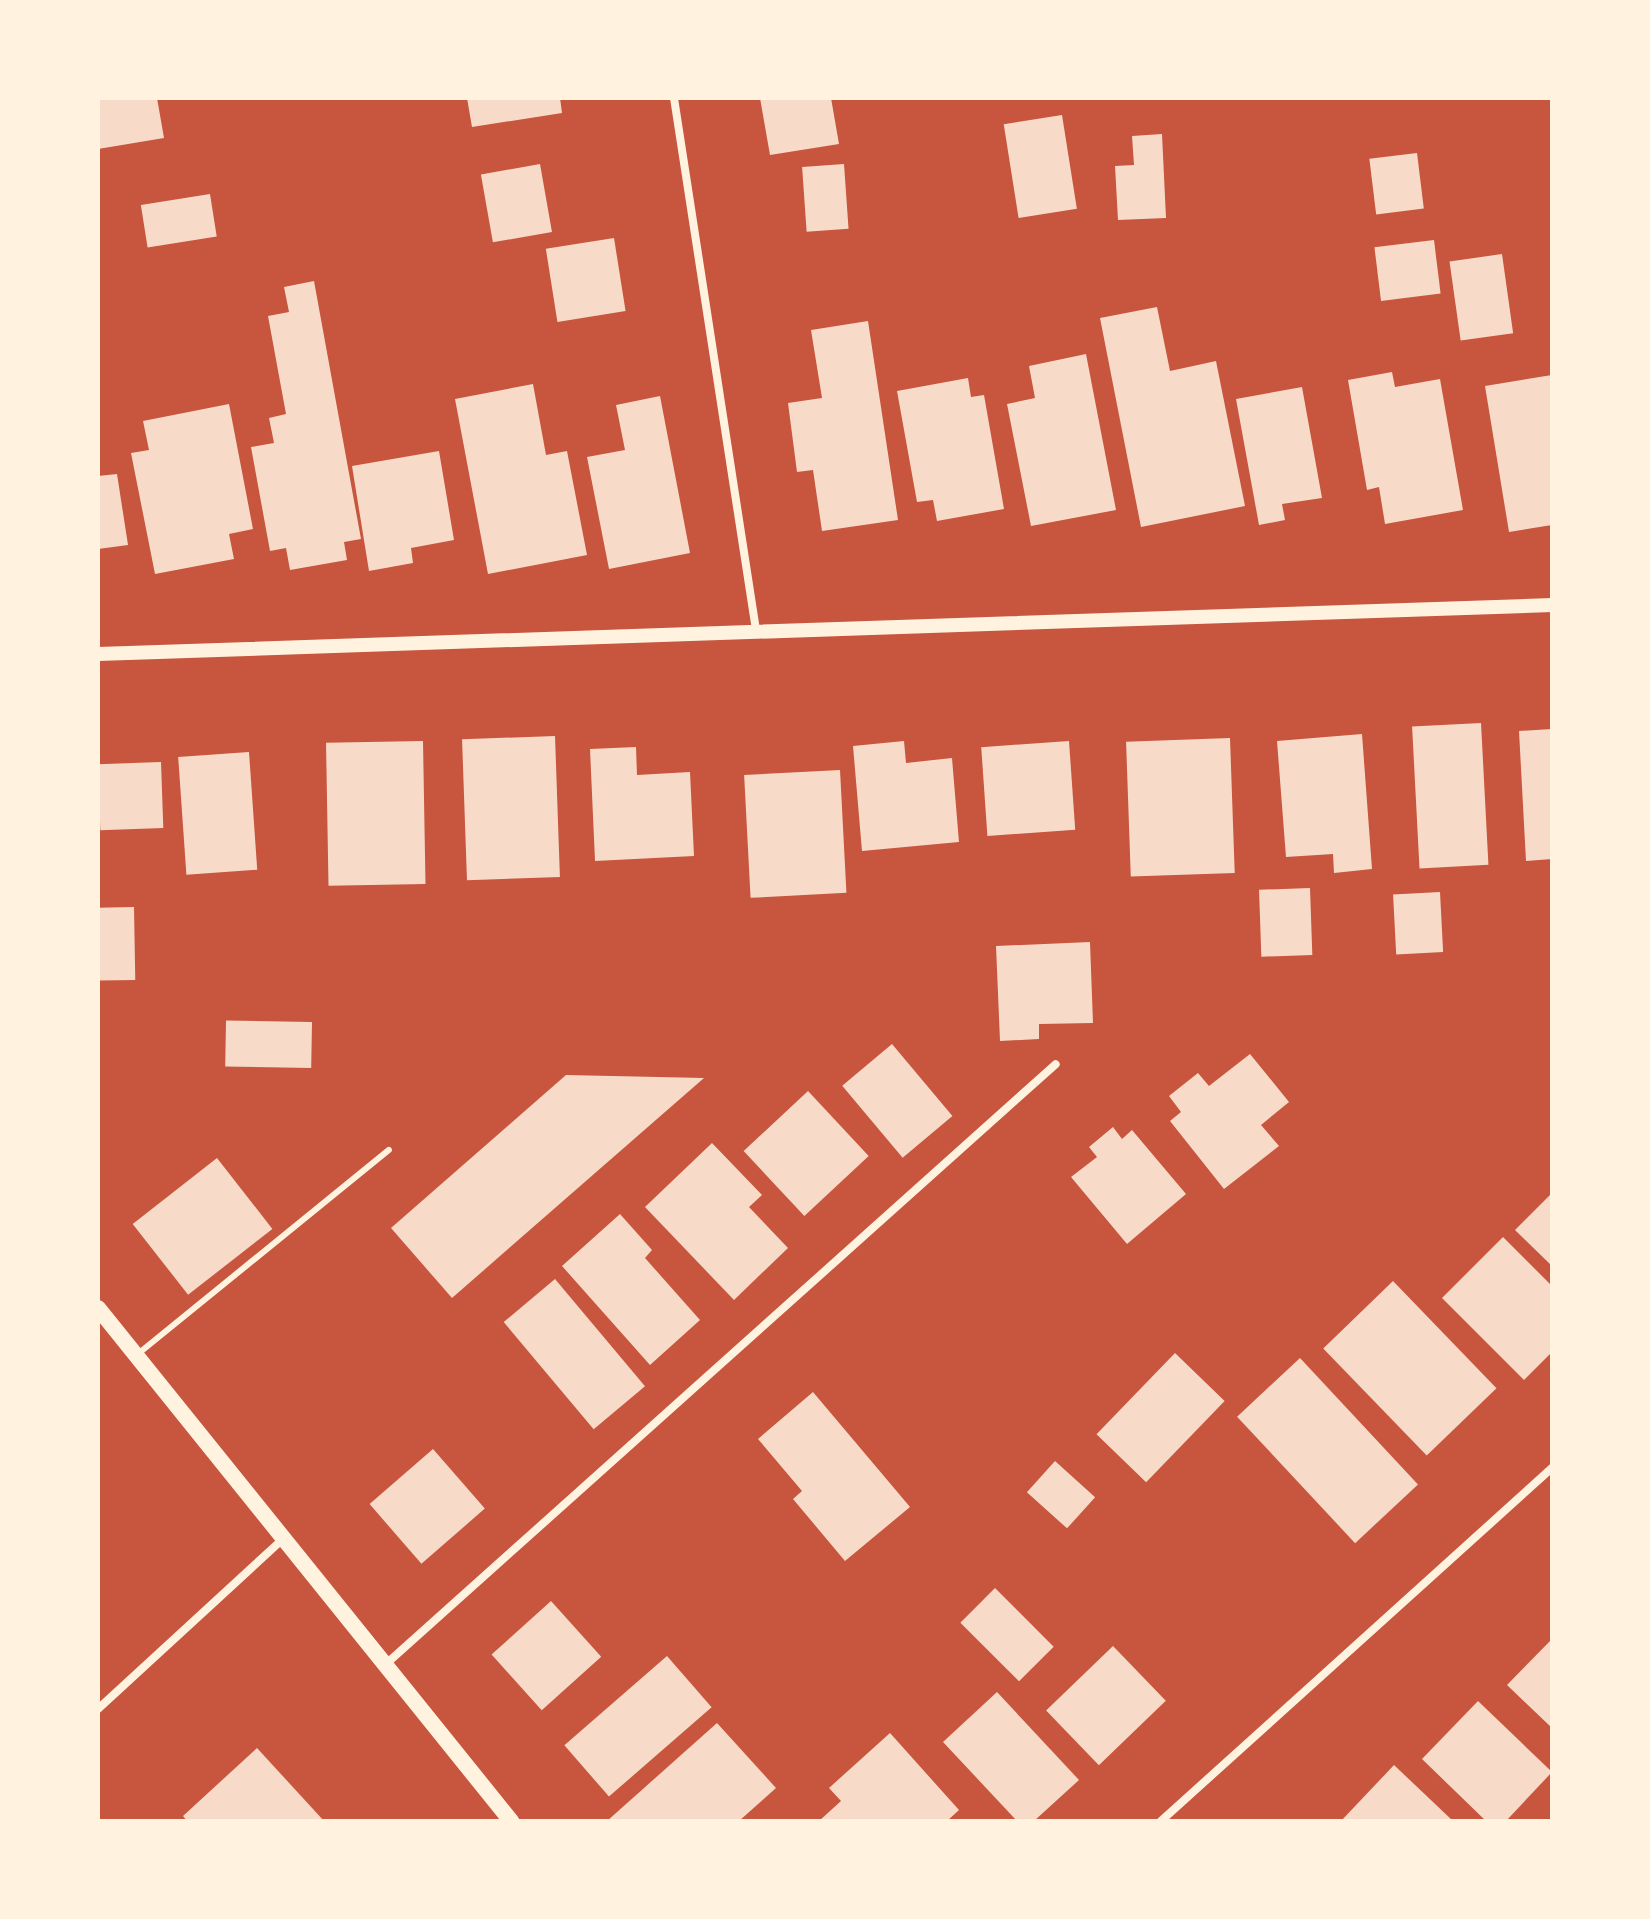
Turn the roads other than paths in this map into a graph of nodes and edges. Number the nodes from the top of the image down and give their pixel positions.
1 (674, 98) edge
2 (1552, 605) edge
3 (756, 630) junction
4 (98, 654) edge
5 (1056, 1064) dead end
6 (389, 1150) dead end
7 (98, 1308) edge
8 (136, 1356) junction
9 (1552, 1468) edge
10 (283, 1539) junction
11 (386, 1664) junction
12 (98, 1709) edge
13 (511, 1821) edge
14 (1161, 1821) edge

1 - 3 street
2 - 3 street
3 - 4 street
5 - 11 street
6 - 8 lane
7 - 8 main road
8 - 10 main road
9 - 14 street
10 - 11 main road
10 - 12 street
11 - 13 main road

